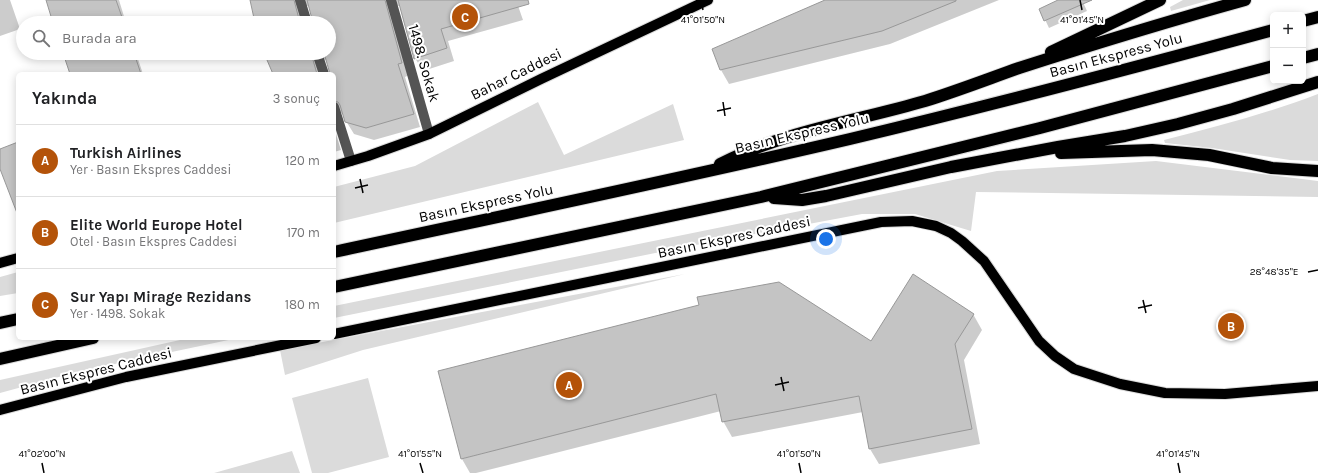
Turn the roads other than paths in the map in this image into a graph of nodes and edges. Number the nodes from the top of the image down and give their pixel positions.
1 (300, 0) edge
2 (391, 0) edge
3 (708, 0) edge
4 (1160, 0) edge
5 (1245, 0) edge
6 (305, 16) edge
7 (1318, 17) edge
8 (1306, 21) edge
9 (1270, 31) edge
10 (1318, 54) edge
11 (1306, 57) edge
12 (319, 60) edge
13 (1270, 67) edge
14 (1020, 68) junction
15 (323, 72) edge
16 (1318, 82) edge
17 (336, 113) edge
18 (429, 134) junction
19 (1016, 155) junction
20 (351, 161) junction
21 (336, 165) edge
22 (1318, 171) edge
23 (703, 173) junction
24 (761, 197) junction
25 (336, 252) edge
26 (16, 259) edge
27 (0, 263) edge
28 (336, 287) edge
29 (16, 320) edge
30 (0, 323) edge
31 (336, 334) edge
32 (84, 340) edge
33 (306, 340) edge
34 (0, 359) edge
35 (1318, 386) edge
36 (0, 410) edge

1 - 6 street
2 - 18 street, 1498. Sokak
3 - 18 main road, Bahar Caddesi
4 - 14 highway
5 - 14 highway
7 - 8 highway
9 - 23 highway, Basın Ekspress Yolu
10 - 11 highway
12 - 15 street
13 - 24 highway
14 - 23 highway
16 - 19 highway
17 - 20 street
18 - 20 main road, Bahar Caddesi
19 - 22 highway
19 - 24 highway
20 - 21 main road, Bahar Caddesi
23 - 25 highway, Basın Ekspress Yolu
24 - 28 highway
26 - 27 main road
29 - 30 highway
31 - 35 main road, Basın Ekspres Caddesi
32 - 34 highway
33 - 36 main road, Basın Ekspres Caddesi

